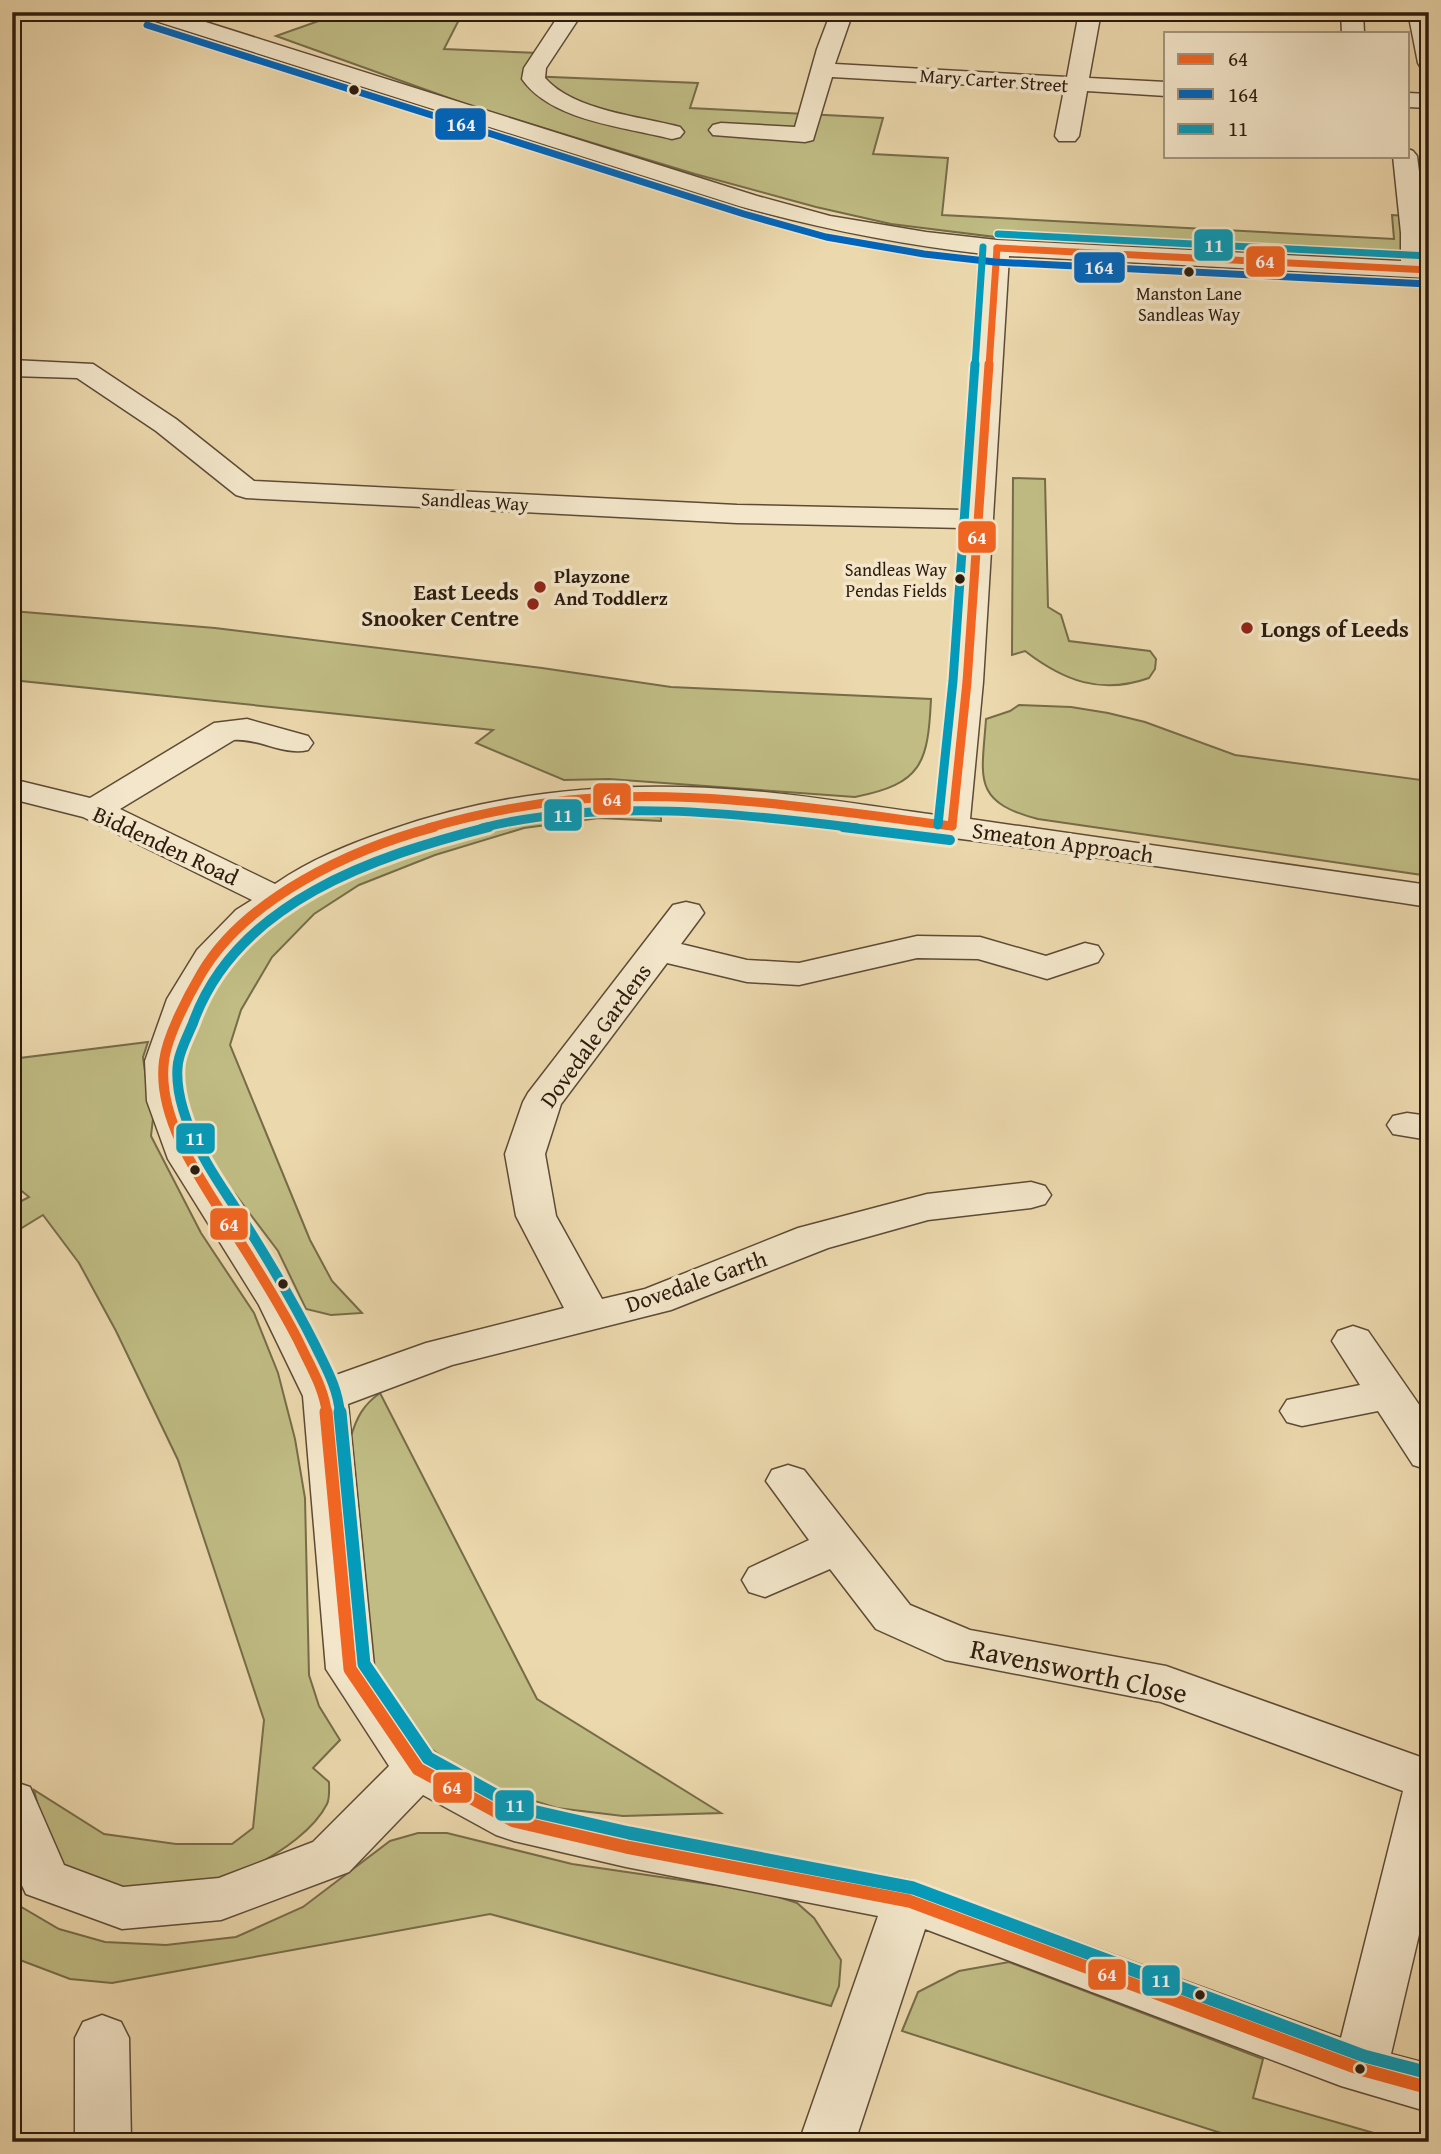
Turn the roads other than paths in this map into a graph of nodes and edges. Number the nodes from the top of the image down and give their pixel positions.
1 (151, 12) edge
2 (572, 12) edge
3 (842, 12) edge
4 (1090, 12) edge
5 (1352, 12) edge
6 (1419, 12) edge
7 (1353, 32) edge
8 (1429, 63) edge
9 (822, 70) junction
10 (1429, 70) edge
11 (1410, 77) edge
12 (1076, 85) junction
13 (1164, 89) edge
14 (1410, 100) edge
15 (1429, 101) edge
16 (720, 130) dead end
17 (672, 132) dead end
18 (1067, 136) dead end
19 (1405, 158) edge
20 (1422, 233) edge
21 (997, 248) junction
22 (1421, 269) edge
23 (12, 368) edge
24 (977, 519) junction
25 (296, 743) dead end
26 (12, 789) edge
27 (95, 810) junction
28 (952, 826) junction
29 (1429, 896) edge
30 (278, 898) junction
31 (686, 913) dead end
32 (658, 950) junction
33 (1085, 954) dead end
34 (1031, 1195) dead end
35 (589, 1315) junction
36 (1353, 1341) dead end
37 (1389, 1394) junction
38 (325, 1396) junction
39 (1302, 1411) dead end
40 (1429, 1454) edge
41 (788, 1481) dead end
42 (838, 1546) junction
43 (765, 1580) dead end
44 (418, 1769) junction
45 (1429, 1783) edge
46 (12, 1801) edge
47 (909, 1901) junction
48 (102, 2038) dead end
49 (1360, 2069) junction
50 (1429, 2088) edge
51 (102, 2142) edge
52 (827, 2142) edge

1 - 21 street
2 - 17 street
3 - 9 street
4 - 12 street
5 - 7 street
6 - 8 street
9 - 12 street, Mary Carter Street
9 - 16 street
10 - 11 street
12 - 13 street, Mary Carter Street
12 - 18 street
14 - 15 street
19 - 20 street
20 - 22 street
21 - 22 street
21 - 24 street
23 - 24 street, Sandleas Way
24 - 28 street
25 - 27 street
26 - 27 street, Biddenden Road
27 - 30 street, Biddenden Road
28 - 29 street, Smeaton Approach
28 - 30 street, Smeaton Approach
30 - 38 street, Smeaton Approach
31 - 32 street, Dovedale Gardens
32 - 33 street, Dovedale Gardens
32 - 35 street, Dovedale Gardens
34 - 35 street, Dovedale Garth
35 - 38 street, Dovedale Garth
36 - 37 street
37 - 39 street
37 - 40 street
38 - 44 street, Smeaton Approach
41 - 42 street, Ravensworth Close
42 - 43 street
42 - 45 street, Ravensworth Close
44 - 46 street
44 - 47 street, Smeaton Approach
45 - 49 street
47 - 49 street, Smeaton Approach
47 - 52 street
48 - 51 street
49 - 50 street, Smeaton Approach

